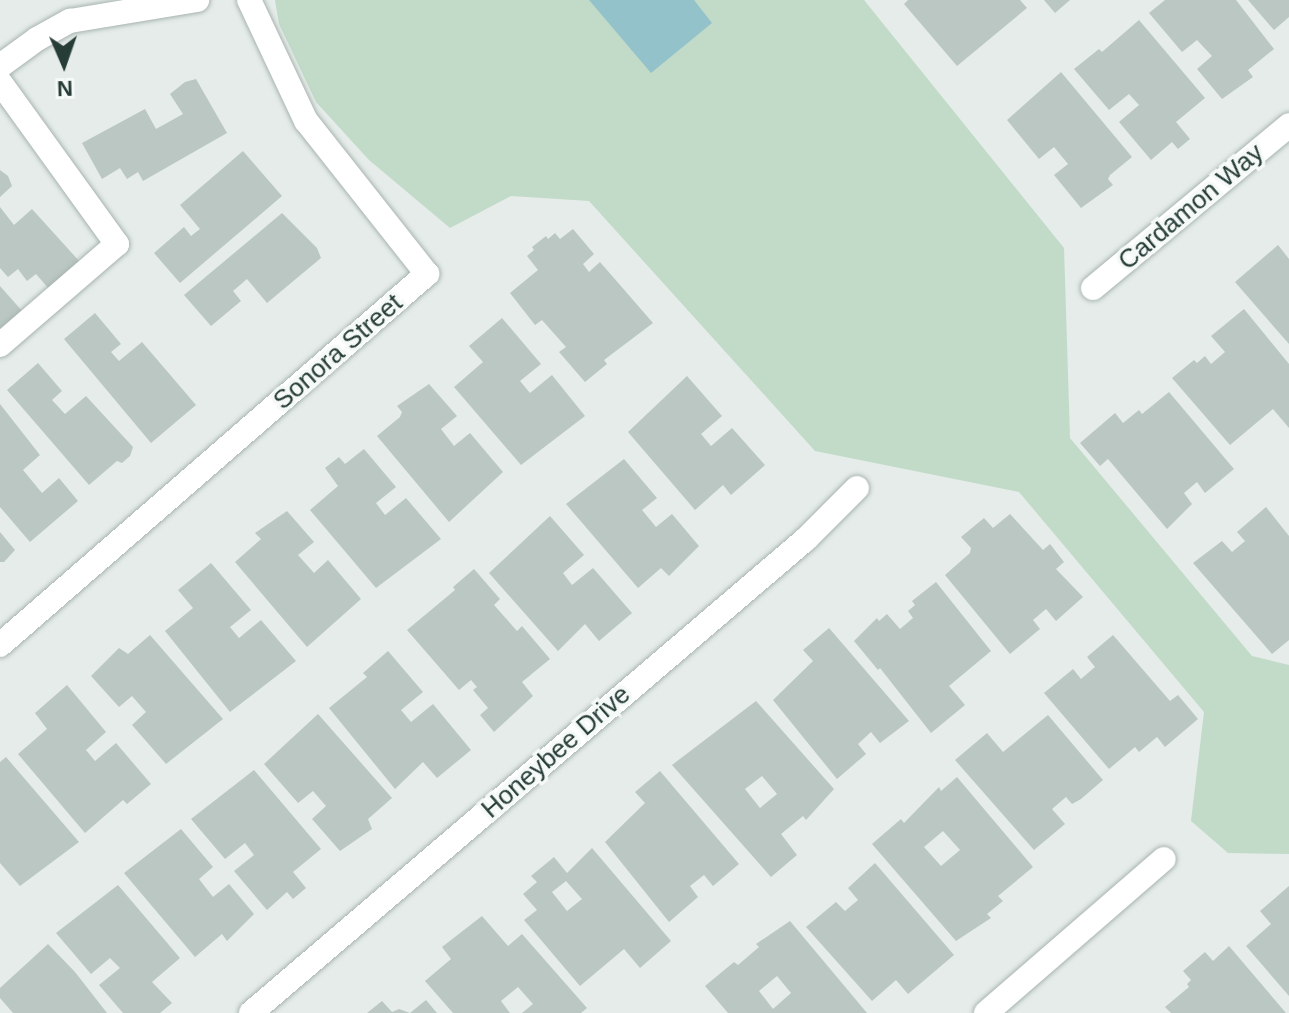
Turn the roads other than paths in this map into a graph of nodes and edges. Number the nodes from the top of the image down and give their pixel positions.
1 (197, 0) edge
2 (249, 0) edge
3 (67, 10) edge
4 (0, 66) edge
5 (0, 82) edge
6 (1289, 125) edge
7 (1093, 288) dead end
8 (0, 345) edge
9 (857, 488) dead end
10 (0, 645) edge
11 (1164, 859) dead end
12 (251, 1013) edge
13 (986, 1013) edge

1 - 3 street
2 - 10 street, Sonora Street
3 - 4 street
5 - 8 street
6 - 7 street, Cardamon Way
9 - 12 street, Honeybee Drive
11 - 13 street

